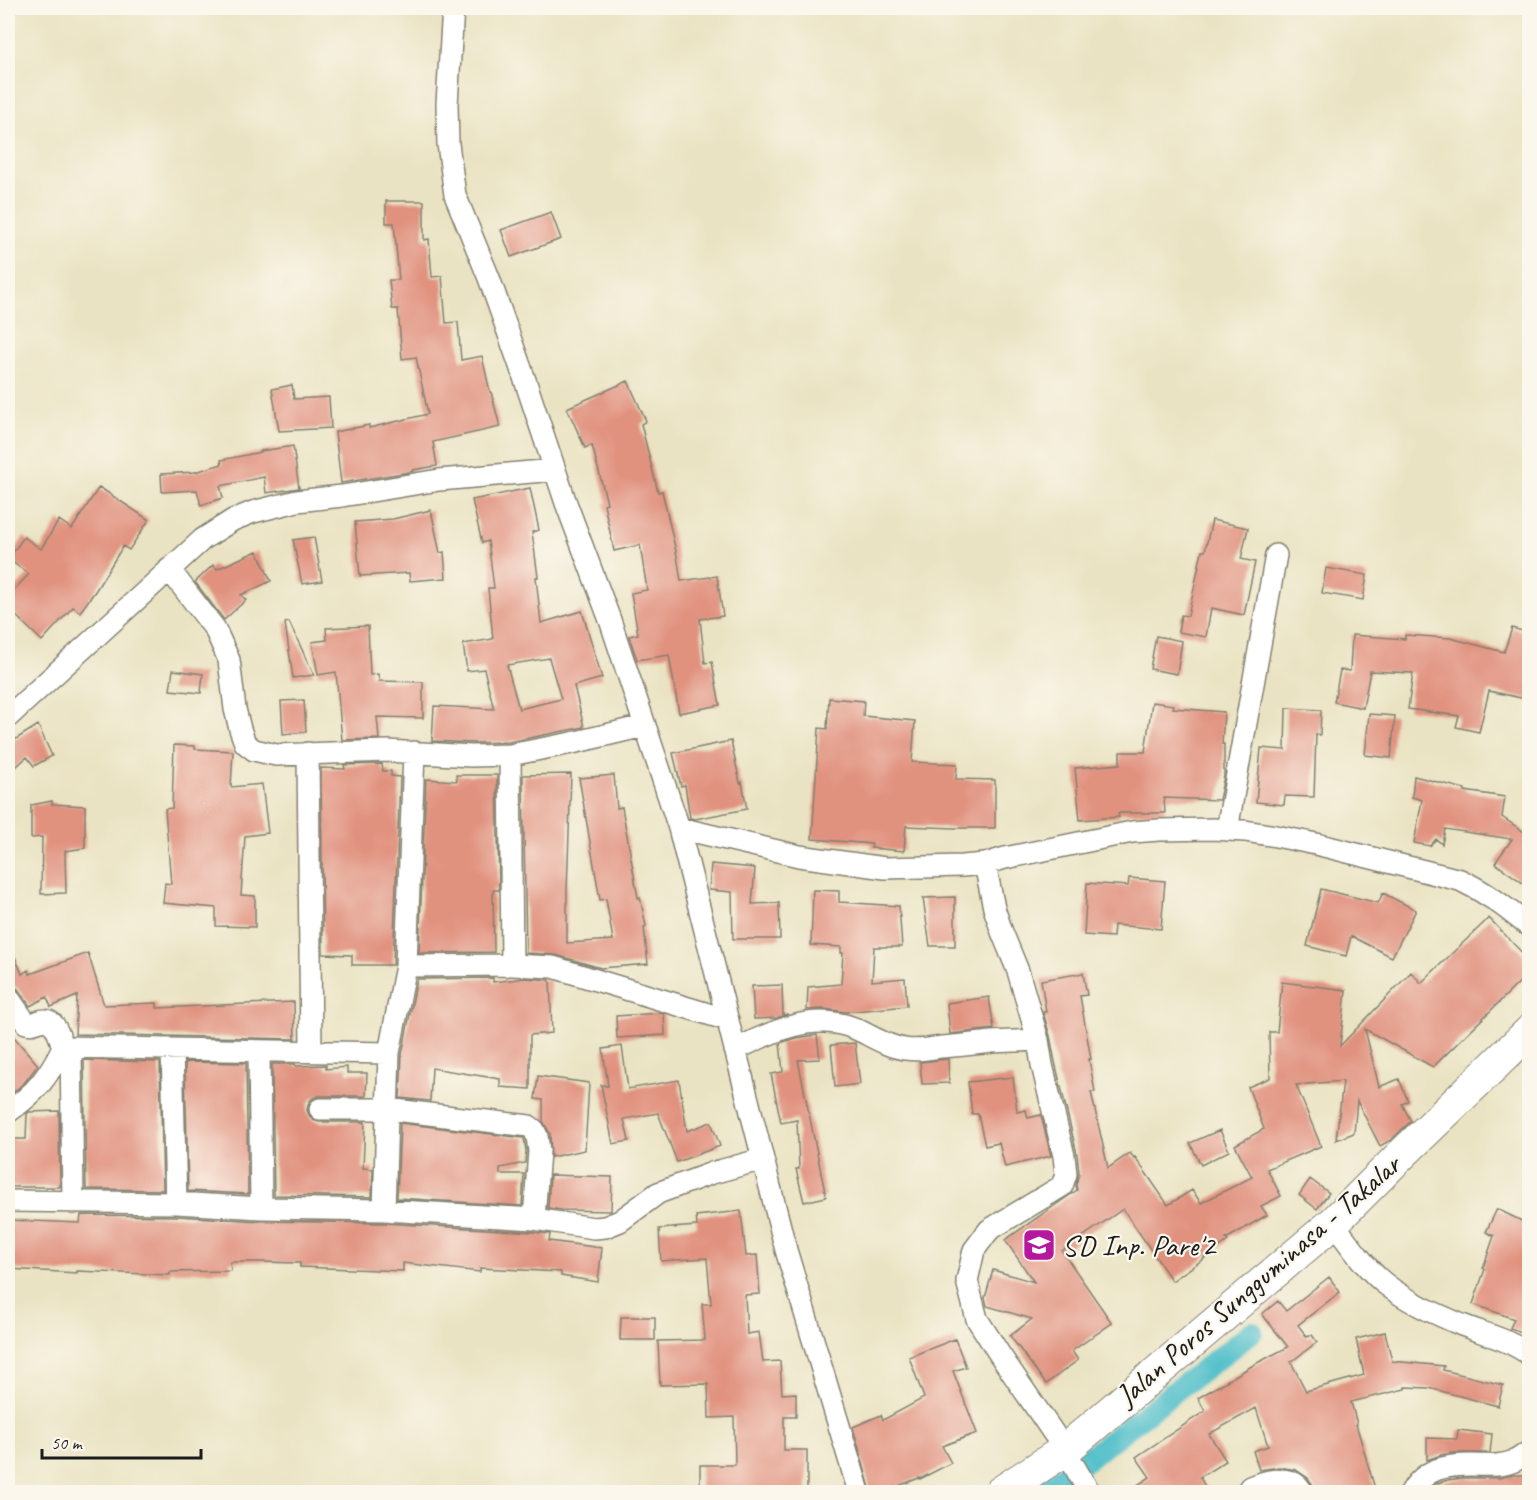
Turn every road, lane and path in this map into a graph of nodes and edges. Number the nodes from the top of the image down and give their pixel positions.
1 (453, 8) edge
2 (555, 470) junction
3 (1276, 555) dead end
4 (169, 569) junction
5 (8, 717) edge
6 (644, 726) junction
7 (414, 752) junction
8 (308, 753) junction
9 (510, 755) junction
10 (679, 828) junction
11 (1227, 830) junction
12 (985, 864) junction
13 (1530, 927) edge
14 (512, 965) junction
15 (406, 966) junction
16 (8, 997) edge
17 (728, 1020) junction
18 (1530, 1030) edge
19 (1038, 1040) junction
20 (67, 1047) junction
21 (172, 1050) junction
22 (735, 1050) junction
23 (259, 1051) junction
24 (311, 1051) junction
25 (389, 1053) junction
26 (320, 1109) dead end
27 (387, 1109) junction
28 (8, 1112) edge
29 (763, 1159) junction
30 (8, 1201) edge
31 (73, 1203) junction
32 (176, 1203) junction
33 (261, 1208) junction
34 (384, 1210) junction
35 (534, 1219) junction
36 (1342, 1234) junction
37 (1528, 1351) edge
38 (1530, 1451) edge
39 (1077, 1472) edge
40 (859, 1492) edge
41 (1001, 1492) edge
42 (1247, 1492) edge
43 (1303, 1492) edge
44 (1411, 1492) edge

1 - 2 street
2 - 4 street
2 - 6 street
3 - 11 street
4 - 5 street
4 - 8 street
6 - 9 street
6 - 10 street
7 - 8 street
7 - 9 street
7 - 15 street
8 - 24 street
9 - 14 street
10 - 12 street
10 - 17 street
11 - 12 street
11 - 13 street
12 - 19 street
14 - 15 street
14 - 17 street
15 - 25 street
16 - 20 street
17 - 22 street
18 - 36 highway, Jalan Poros Sungguminasa - Takalar
19 - 22 street
19 - 39 street
20 - 21 street
20 - 28 street
20 - 31 street
21 - 23 street
21 - 32 street
22 - 29 street
23 - 24 street
23 - 33 street
24 - 25 street
25 - 27 street
26 - 27 street
27 - 34 street
27 - 35 street
29 - 35 street
29 - 40 street
30 - 31 street
31 - 32 street
32 - 33 street
33 - 34 street
34 - 35 street
36 - 37 street
36 - 39 highway, Jalan Poros Sungguminasa - Takalar
38 - 44 street
39 - 41 highway, Jalan Poros Sungguminasa - Takalar
42 - 43 street

